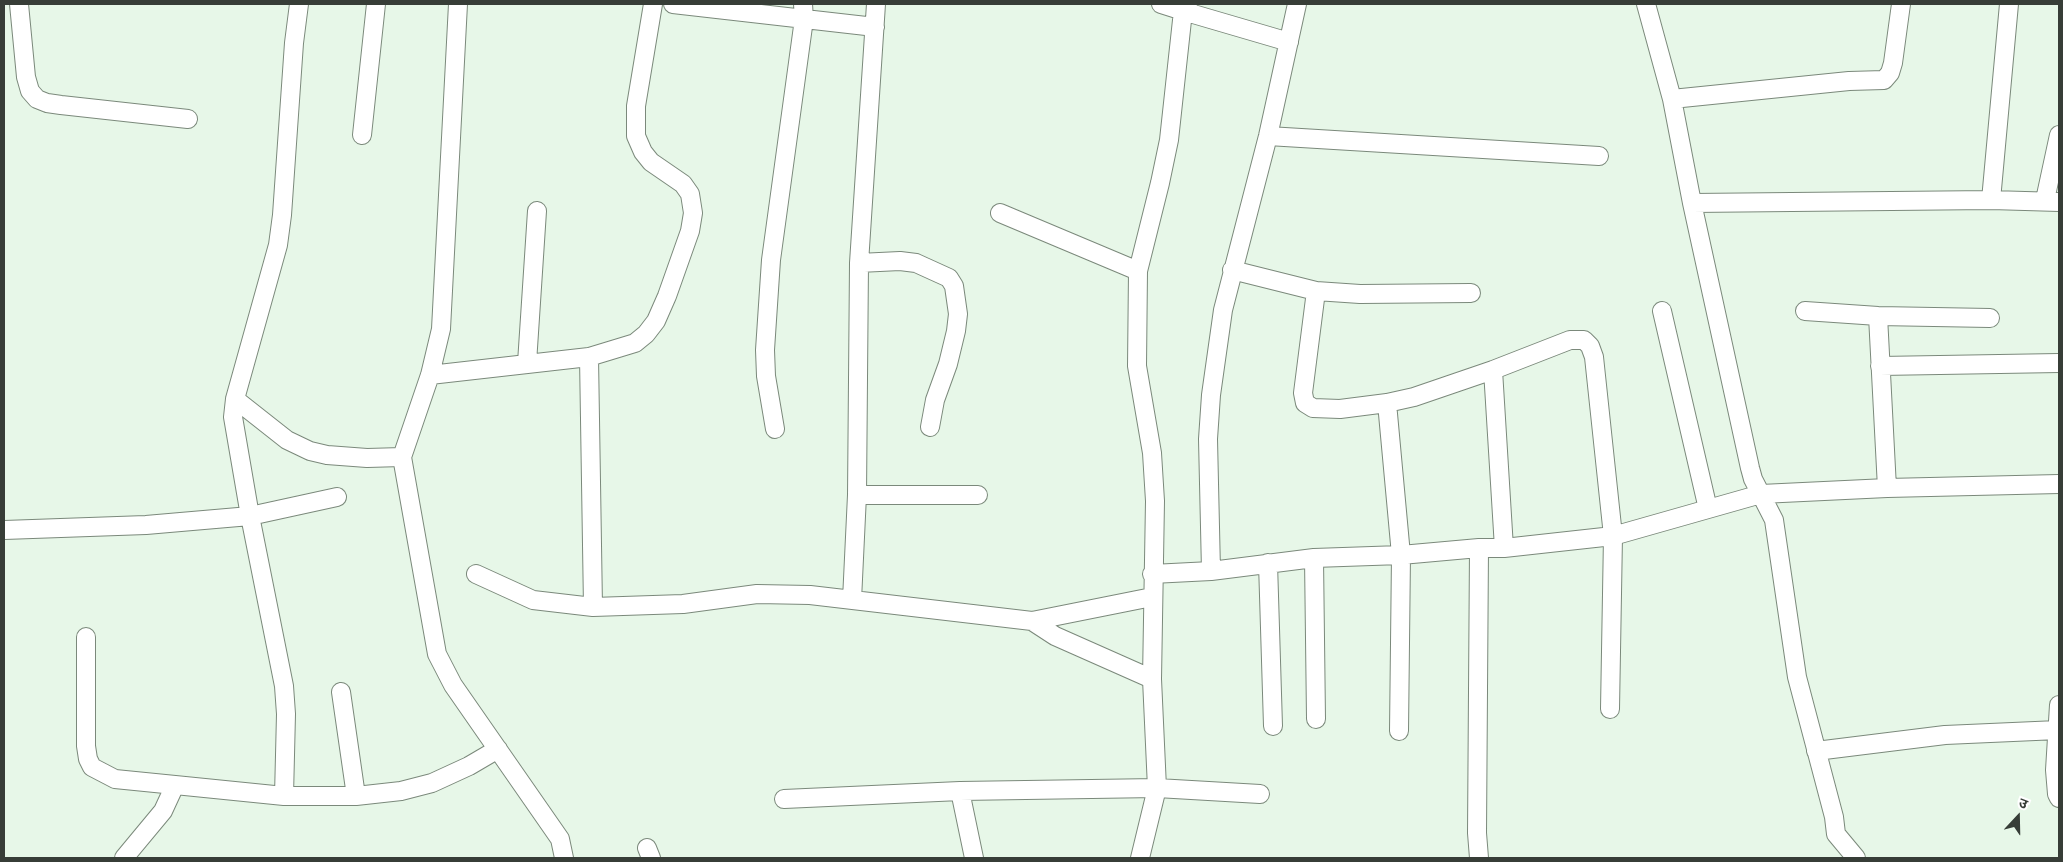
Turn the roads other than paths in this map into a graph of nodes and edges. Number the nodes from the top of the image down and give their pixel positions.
1 (19, 4) edge
2 (299, 4) edge
3 (376, 4) edge
4 (458, 4) edge
5 (654, 4) edge
6 (673, 4) edge
7 (876, 4) edge
8 (1161, 4) edge
9 (1298, 4) edge
10 (1646, 4) edge
11 (1901, 4) edge
12 (2009, 4) edge
13 (1185, 7) edge
14 (803, 11) edge
15 (875, 27) junction
16 (1289, 42) junction
17 (1672, 99) junction
18 (188, 119) dead end
19 (362, 135) dead end
20 (2059, 135) edge
21 (1268, 136) junction
22 (1599, 156) dead end
23 (1991, 200) junction
24 (2052, 201) edge
25 (1692, 203) junction
26 (537, 211) dead end
27 (1000, 214) dead end
28 (859, 263) junction
29 (1232, 270) junction
30 (1138, 271) junction
31 (1316, 290) junction
32 (1471, 293) dead end
33 (1662, 311) dead end
34 (1806, 311) dead end
35 (1878, 316) junction
36 (1990, 318) dead end
37 (589, 357) junction
38 (527, 363) junction
39 (2059, 363) edge
40 (1880, 366) junction
41 (1493, 370) junction
42 (430, 375) junction
43 (235, 399) junction
44 (1387, 403) junction
45 (930, 427) dead end
46 (775, 429) dead end
47 (402, 457) junction
48 (2059, 484) edge
49 (1887, 488) junction
50 (1761, 494) junction
51 (857, 495) junction
52 (978, 495) dead end
53 (337, 497) dead end
54 (1708, 509) junction
55 (250, 516) junction
56 (4, 530) edge
57 (1613, 536) junction
58 (1479, 548) junction
59 (1504, 548) junction
60 (1401, 555) junction
61 (1314, 558) junction
62 (1268, 563) junction
63 (1211, 571) junction
64 (476, 574) dead end
65 (1152, 574) junction
66 (1152, 597) junction
67 (852, 600) junction
68 (593, 607) junction
69 (1032, 621) junction
70 (86, 637) dead end
71 (1152, 679) junction
72 (342, 692) dead end
73 (2059, 705) edge
74 (1610, 709) dead end
75 (1316, 719) dead end
76 (1273, 726) dead end
77 (2058, 730) junction
78 (1398, 732) dead end
79 (498, 749) junction
80 (1816, 751) junction
81 (175, 785) junction
82 (1157, 788) junction
83 (960, 791) junction
84 (1260, 794) dead end
85 (284, 796) junction
86 (356, 796) junction
87 (2059, 798) edge
88 (784, 799) dead end
89 (1836, 834) junction
90 (124, 858) edge
91 (564, 858) edge
92 (974, 858) edge
93 (1140, 858) edge
94 (1479, 858) edge
95 (1841, 858) edge
96 (1856, 858) edge

1 - 18 street
2 - 43 street
3 - 19 street
4 - 42 street
5 - 37 street
6 - 14 street
7 - 15 street
8 - 13 street
9 - 16 street
10 - 17 street
11 - 17 street
12 - 23 street
13 - 16 street
13 - 30 street
14 - 15 street
14 - 46 street
15 - 28 street
16 - 21 street
17 - 25 street
20 - 24 street
21 - 22 street
21 - 29 street
23 - 24 street
23 - 25 street
25 - 50 street
26 - 38 street
27 - 30 street
28 - 45 street
28 - 51 street
29 - 31 street
29 - 63 street
30 - 65 street
31 - 32 street
31 - 44 street
33 - 54 street
34 - 35 street
35 - 36 street
35 - 40 street
37 - 38 street
37 - 68 street
38 - 42 street
39 - 40 street
40 - 49 street
41 - 44 street
41 - 57 street
41 - 59 street
42 - 47 street
43 - 47 street
43 - 55 street
44 - 60 street
47 - 79 street
48 - 49 street
49 - 50 street
50 - 54 street
50 - 80 street
51 - 52 street
51 - 67 street
53 - 55 street
54 - 57 street
55 - 56 street
55 - 85 street
57 - 59 street
57 - 74 street
58 - 59 street
58 - 60 street
58 - 94 street
60 - 61 street
60 - 78 street
61 - 62 street
61 - 75 street
62 - 63 street
62 - 76 street
63 - 65 street
64 - 68 street
65 - 66 street
66 - 69 street
66 - 71 street
67 - 68 street
67 - 69 street
69 - 71 street
70 - 81 street
71 - 82 street
72 - 86 street
73 - 77 street
77 - 80 street
77 - 87 street
79 - 86 street
79 - 91 street
80 - 89 street
81 - 85 street
81 - 90 street
82 - 83 street
82 - 84 street
82 - 93 street
83 - 88 street
83 - 92 street
85 - 86 street
89 - 95 street
89 - 96 street

